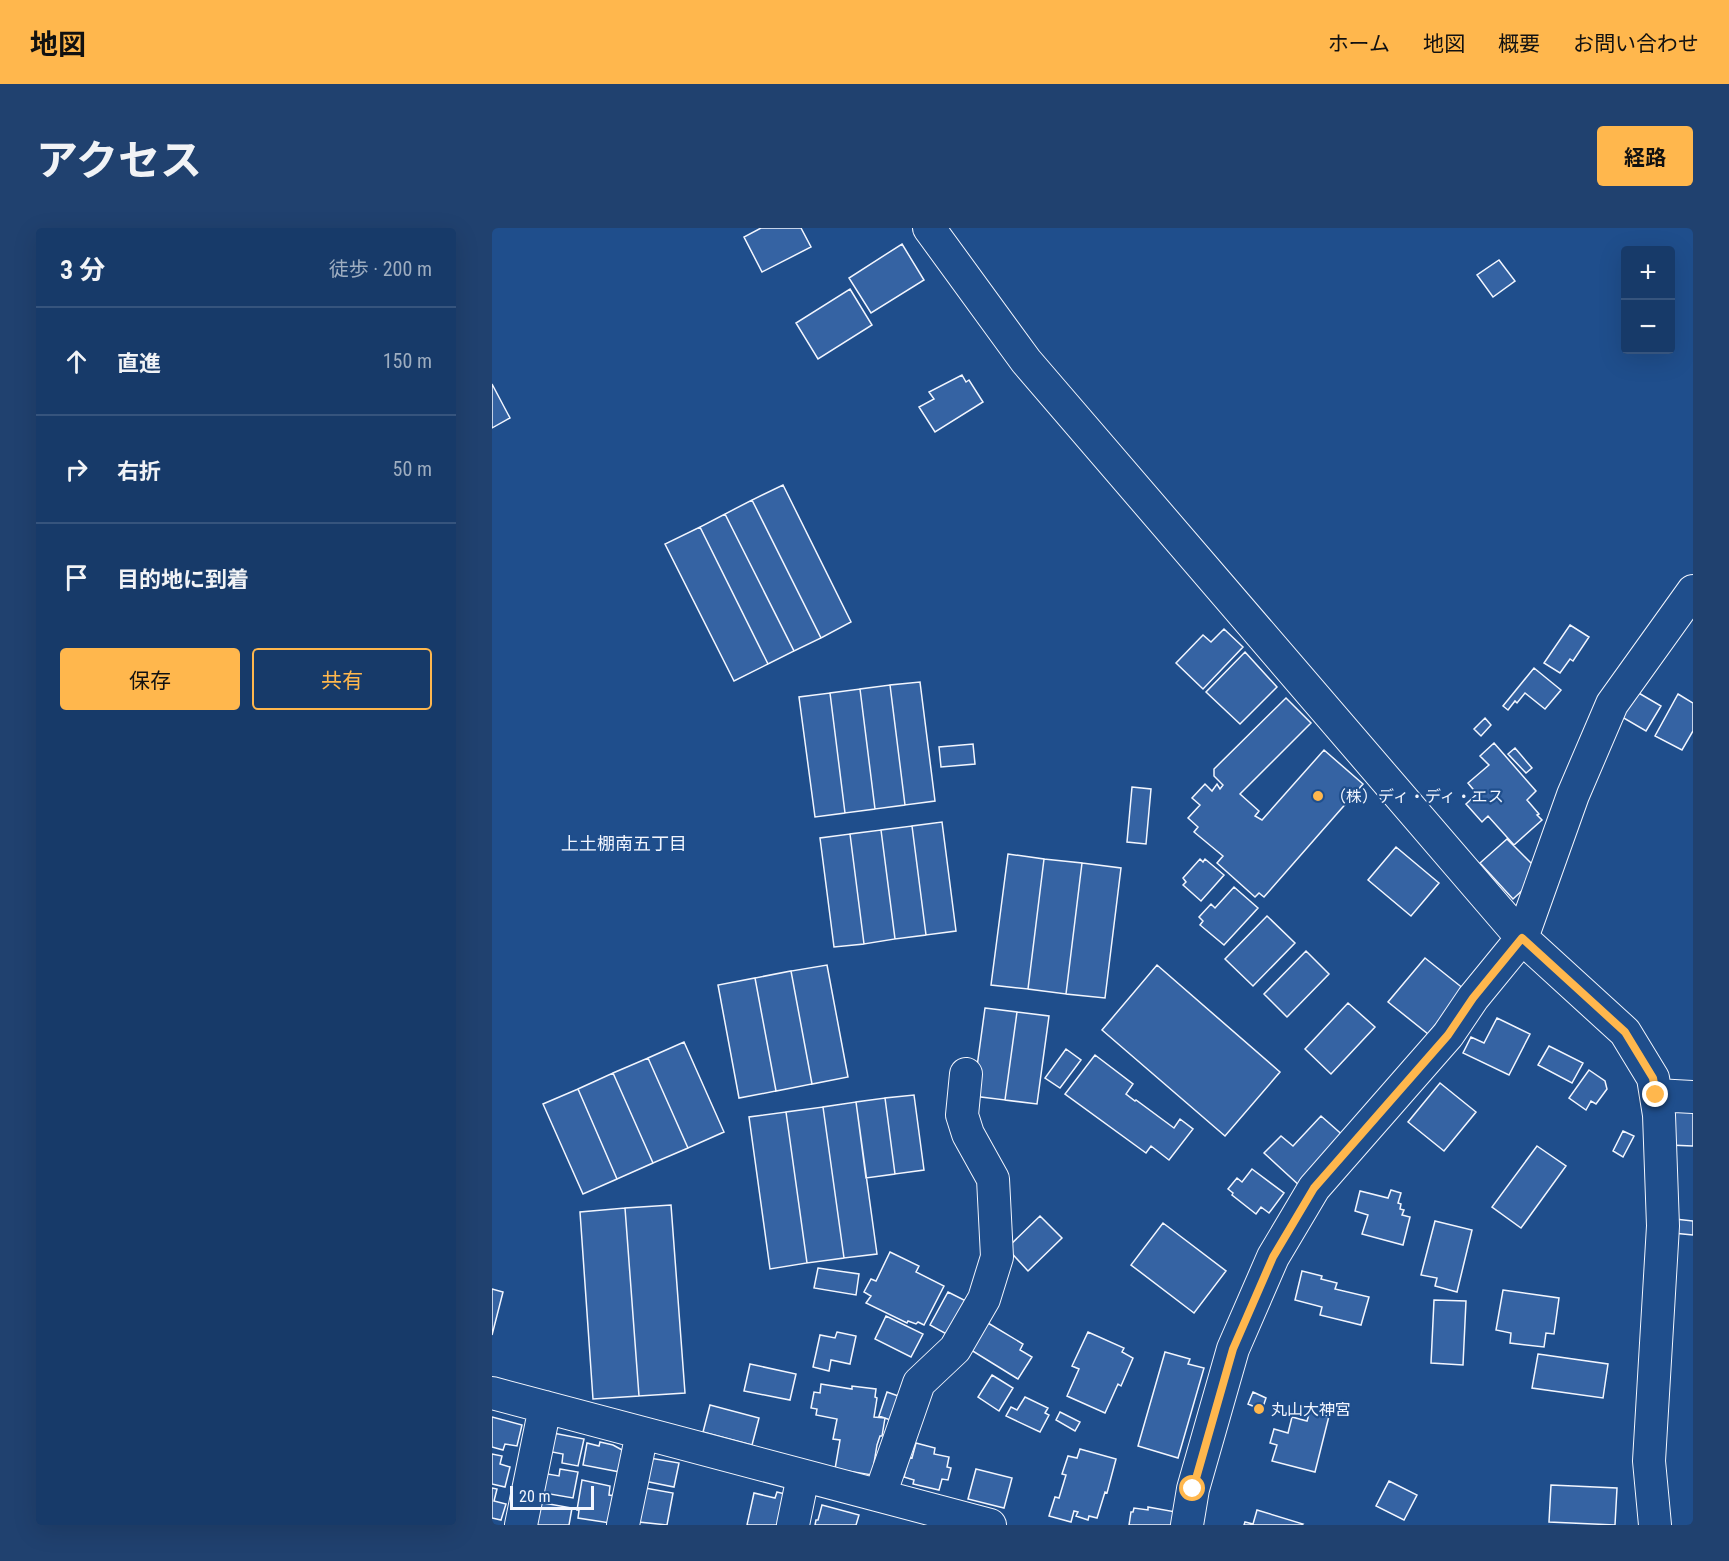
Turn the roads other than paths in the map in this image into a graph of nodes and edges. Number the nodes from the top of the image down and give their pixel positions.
1 (929, 228) edge
2 (1693, 591) edge
3 (1522, 938) junction
4 (966, 1074) dead end
5 (1656, 1095) junction
6 (1693, 1097) edge
7 (492, 1393) edge
8 (545, 1407) junction
9 (642, 1433) junction
10 (803, 1476) junction
11 (880, 1496) junction
12 (521, 1525) edge
13 (623, 1525) edge
14 (793, 1525) edge
15 (990, 1525) edge
16 (1187, 1525) edge
17 (1655, 1525) edge

1 - 3 street
2 - 3 street
3 - 5 street
3 - 16 street
4 - 11 street
5 - 6 street
5 - 17 street
7 - 8 street
8 - 9 street
8 - 12 street
9 - 10 street
9 - 13 street
10 - 11 street
10 - 14 street
11 - 15 street

